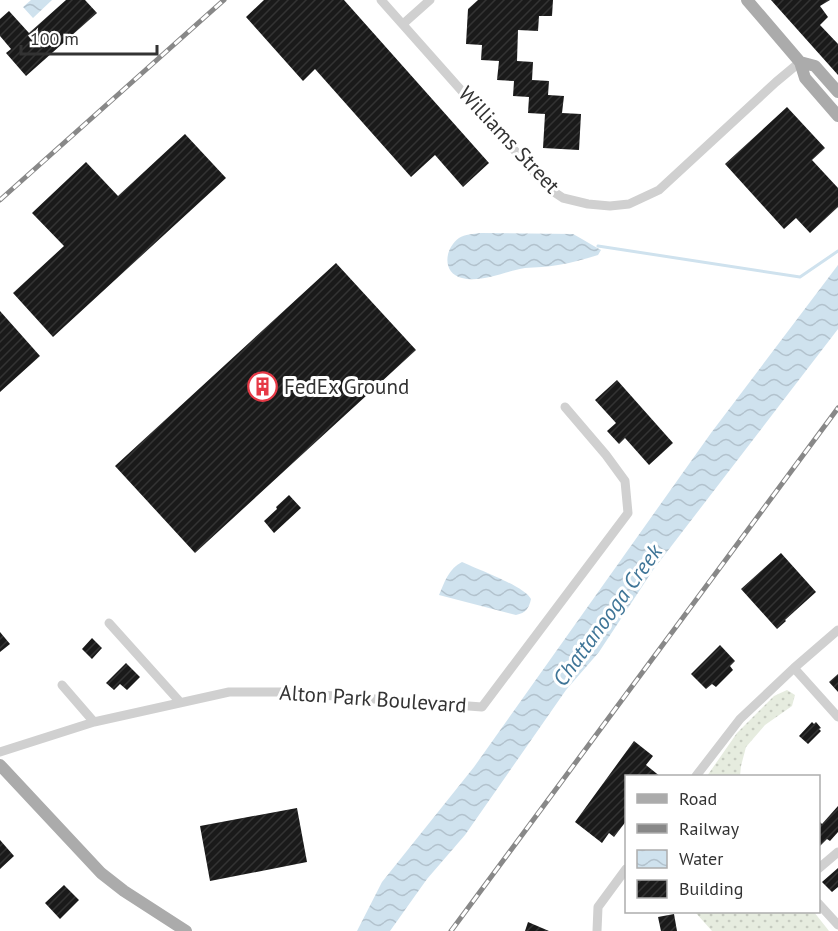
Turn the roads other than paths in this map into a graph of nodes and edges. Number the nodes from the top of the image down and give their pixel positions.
1 (381, 0) edge
2 (430, 0) edge
3 (747, 0) edge
4 (403, 24) junction
5 (800, 62) junction
6 (838, 92) edge
7 (838, 116) edge
8 (565, 407) dead end
9 (109, 623) dead end
10 (838, 630) edge
11 (795, 668) junction
12 (62, 685) dead end
13 (180, 702) junction
14 (838, 717) edge
15 (94, 722) junction
16 (0, 752) edge
17 (0, 765) edge
18 (697, 775) edge
19 (838, 852) edge
20 (820, 869) edge
21 (625, 872) edge
22 (820, 904) edge
23 (838, 925) edge
24 (186, 931) edge
25 (597, 931) edge

1 - 4 street, Williams Street
2 - 4 street
3 - 5 main road
4 - 5 street, Williams Street
5 - 6 main road
5 - 7 main road
8 - 13 street, Alton Park Boulevard
9 - 13 street
10 - 11 street
11 - 14 street
11 - 18 street
12 - 15 street
13 - 15 street, Alton Park Boulevard
15 - 16 street, Alton Park Boulevard
17 - 24 main road
19 - 20 street
21 - 25 street
22 - 23 street

